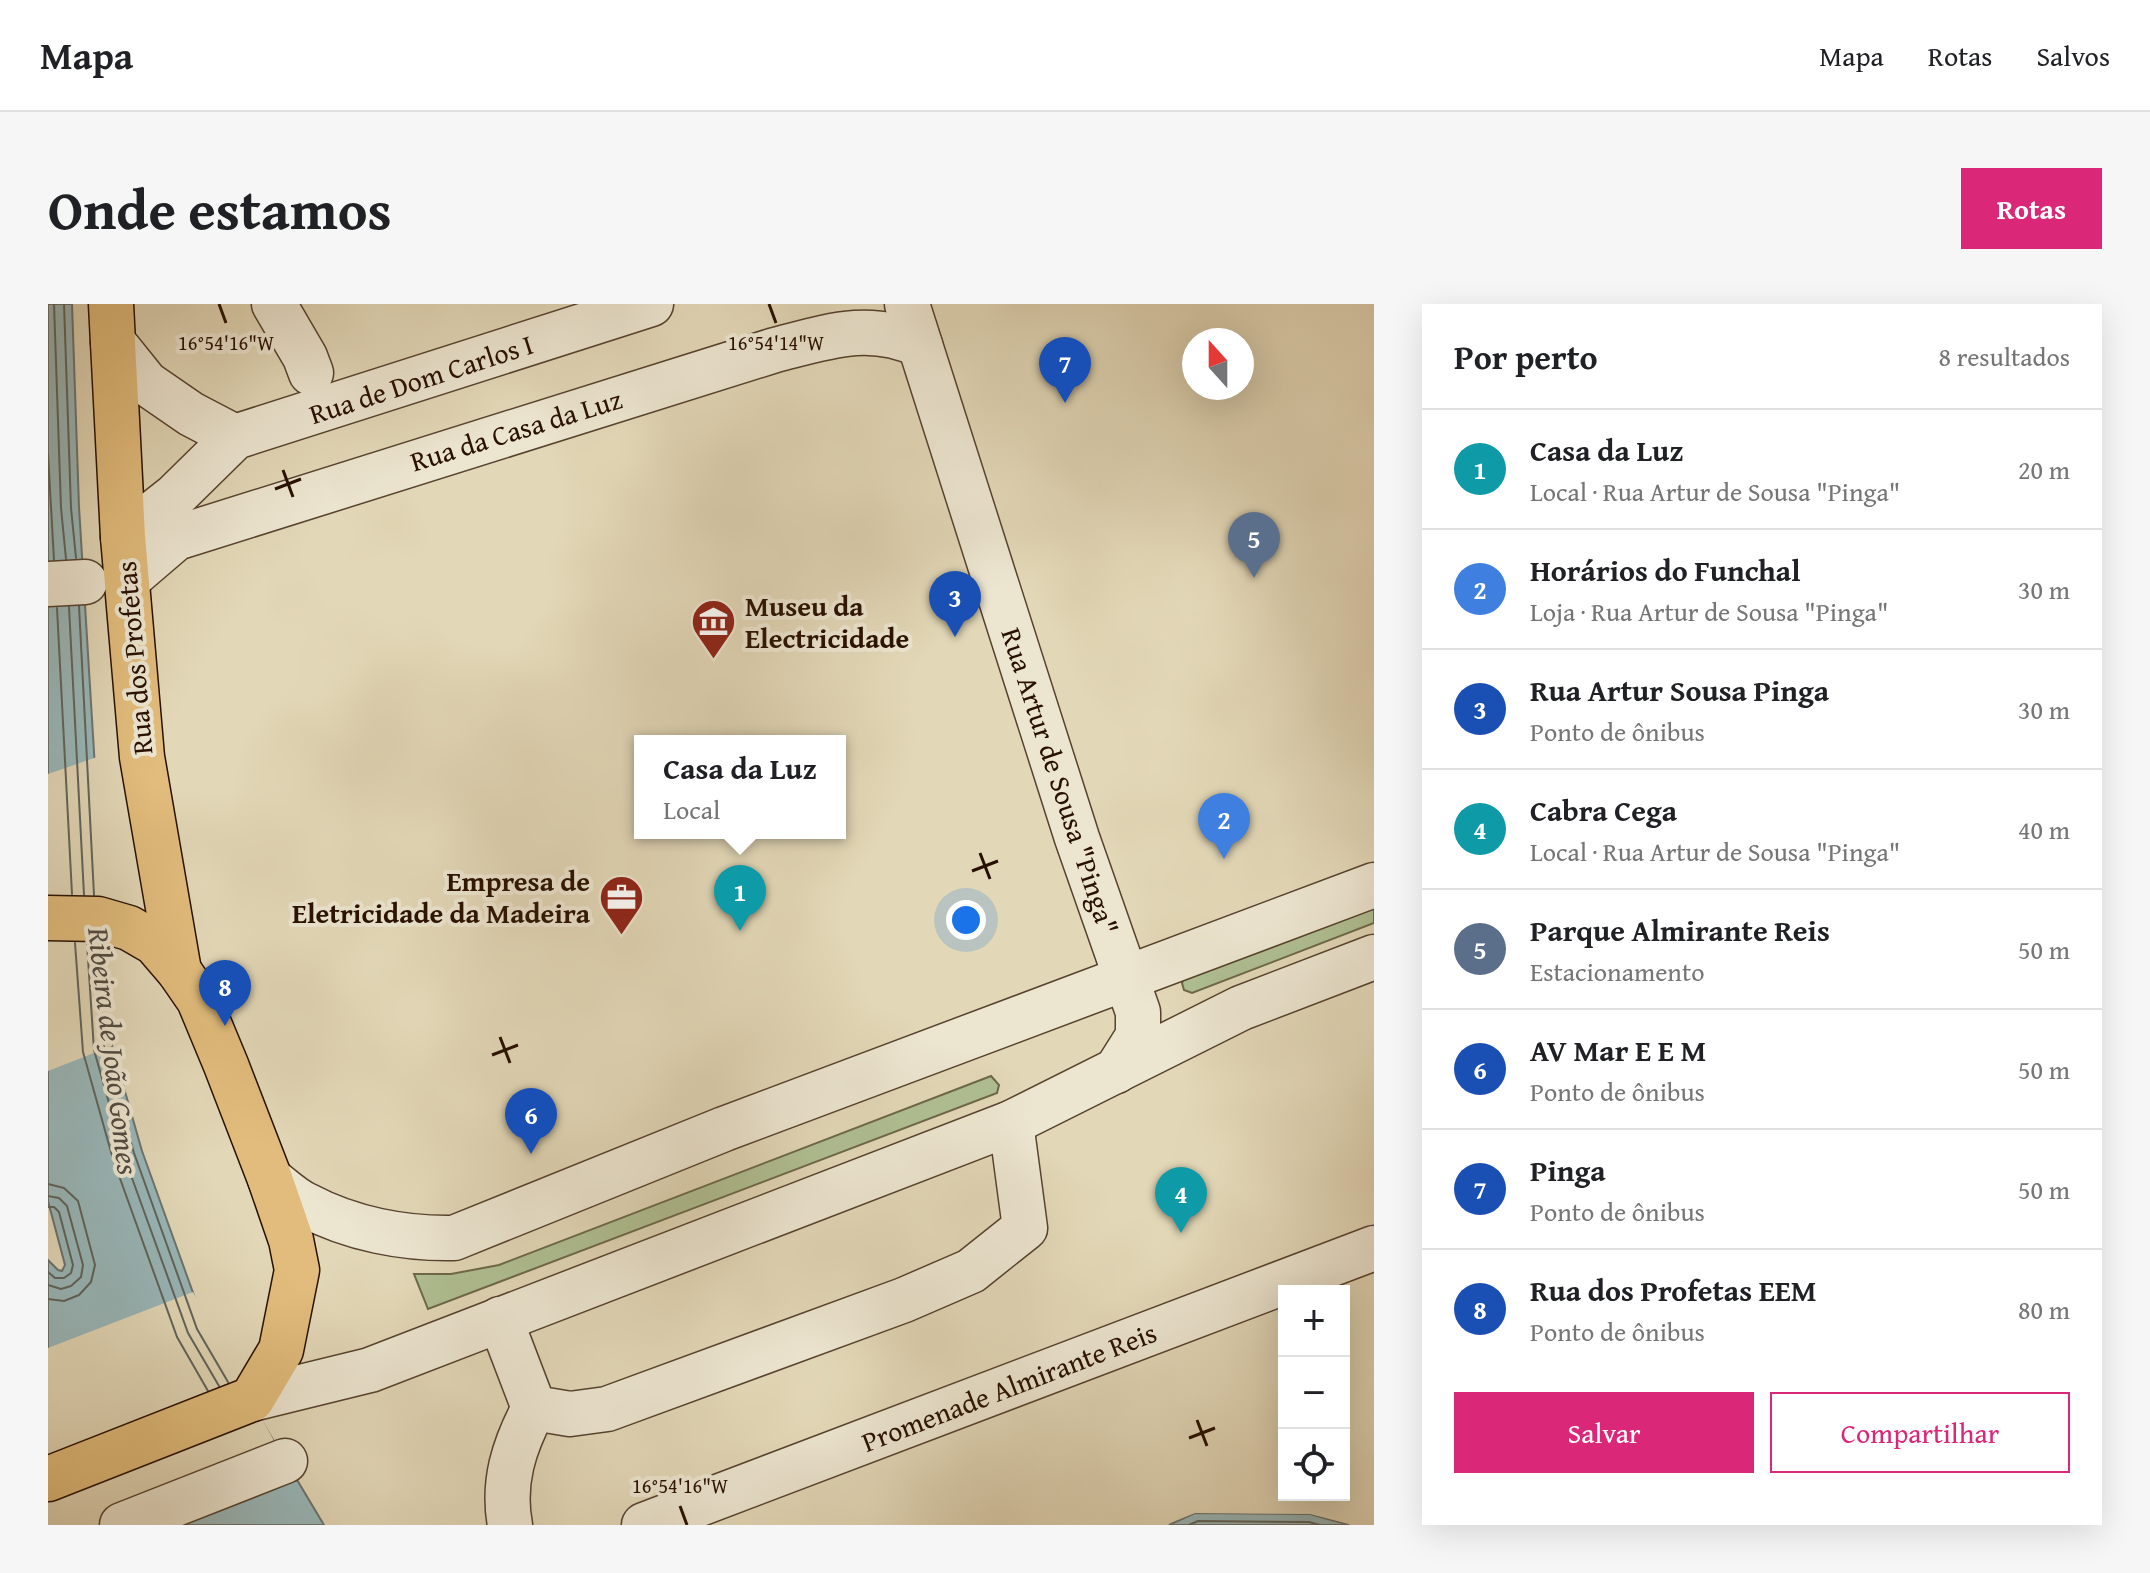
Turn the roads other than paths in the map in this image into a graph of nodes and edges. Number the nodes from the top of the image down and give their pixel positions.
1 (274, 304) edge
2 (651, 304) edge
3 (907, 304) edge
4 (112, 323) edge
5 (920, 345) junction
6 (311, 373) dead end
7 (235, 437) junction
8 (123, 537) junction
9 (87, 582) edge
10 (1374, 885) edge
11 (48, 918) edge
12 (1374, 957) edge
13 (179, 971) junction
14 (1124, 977) junction
15 (1116, 1071) junction
16 (1011, 1123) junction
17 (270, 1179) junction
18 (1374, 1248) edge
19 (500, 1319) junction
20 (252, 1399) junction
21 (534, 1408) junction
22 (285, 1461) dead end
23 (48, 1479) edge
24 (122, 1525) edge
25 (510, 1525) edge
26 (644, 1525) edge

1 - 6 street
2 - 7 street, Rua de Dom Carlos I
3 - 5 street, Rua Artur de Sousa "Pinga"
4 - 7 street
4 - 8 main road, Rua dos Profetas
5 - 9 street, Rua da Casa da Luz
5 - 14 street, Rua Artur de Sousa "Pinga"
7 - 8 street, Rua de Dom Carlos I
8 - 9 main road, Rua dos Profetas
9 - 13 main road, Rua dos Profetas
10 - 14 street
11 - 13 main road
12 - 15 street
13 - 17 main road
14 - 15 street, Rua Artur de Sousa "Pinga"
14 - 17 street
15 - 16 street
16 - 19 street
16 - 21 street
17 - 20 main road
18 - 26 street, Promenade Almirante Reis
19 - 20 street
19 - 21 street
20 - 23 main road
21 - 25 street
22 - 24 street

